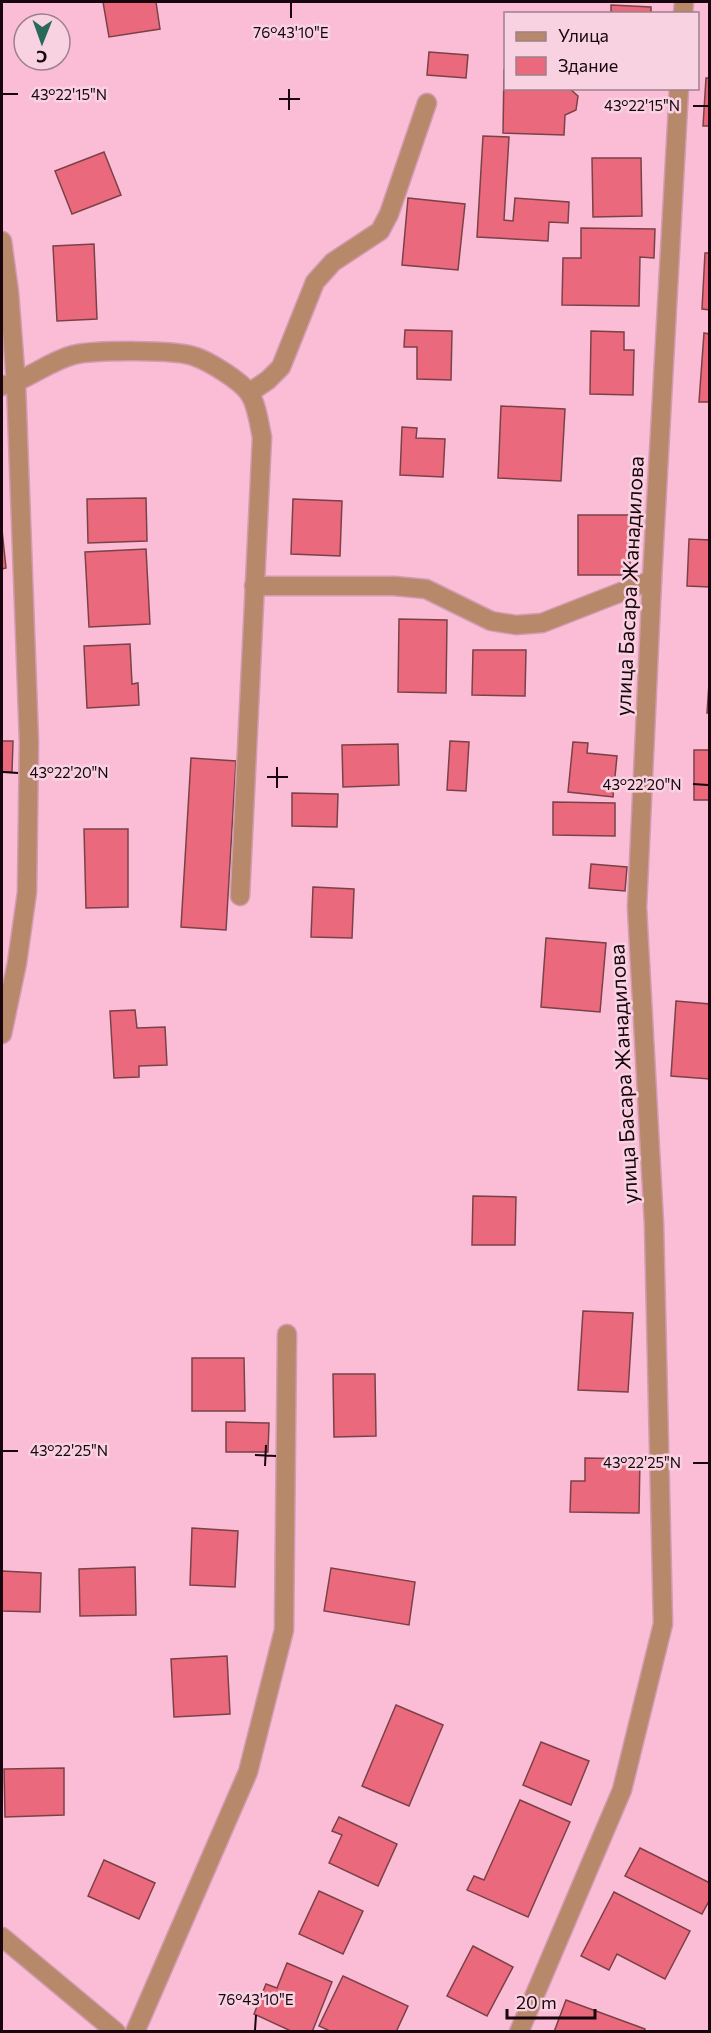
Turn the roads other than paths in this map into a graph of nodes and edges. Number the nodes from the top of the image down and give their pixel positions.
1 (679, 90) edge
2 (427, 103) dead end
3 (2, 241) edge
4 (9, 384) edge
5 (249, 393) junction
6 (652, 580) junction
7 (254, 586) junction
8 (240, 896) dead end
9 (2, 1034) edge
10 (286, 1334) dead end
11 (2, 1937) edge
12 (116, 2031) edge
13 (135, 2031) edge
14 (519, 2031) edge

1 - 6 street, улица Басара Жанадилова
2 - 5 street
3 - 4 street
4 - 5 street
4 - 9 street
5 - 7 street
6 - 7 street
6 - 14 street, улица Басара Жанадилова
7 - 8 street
10 - 13 street
11 - 12 street

